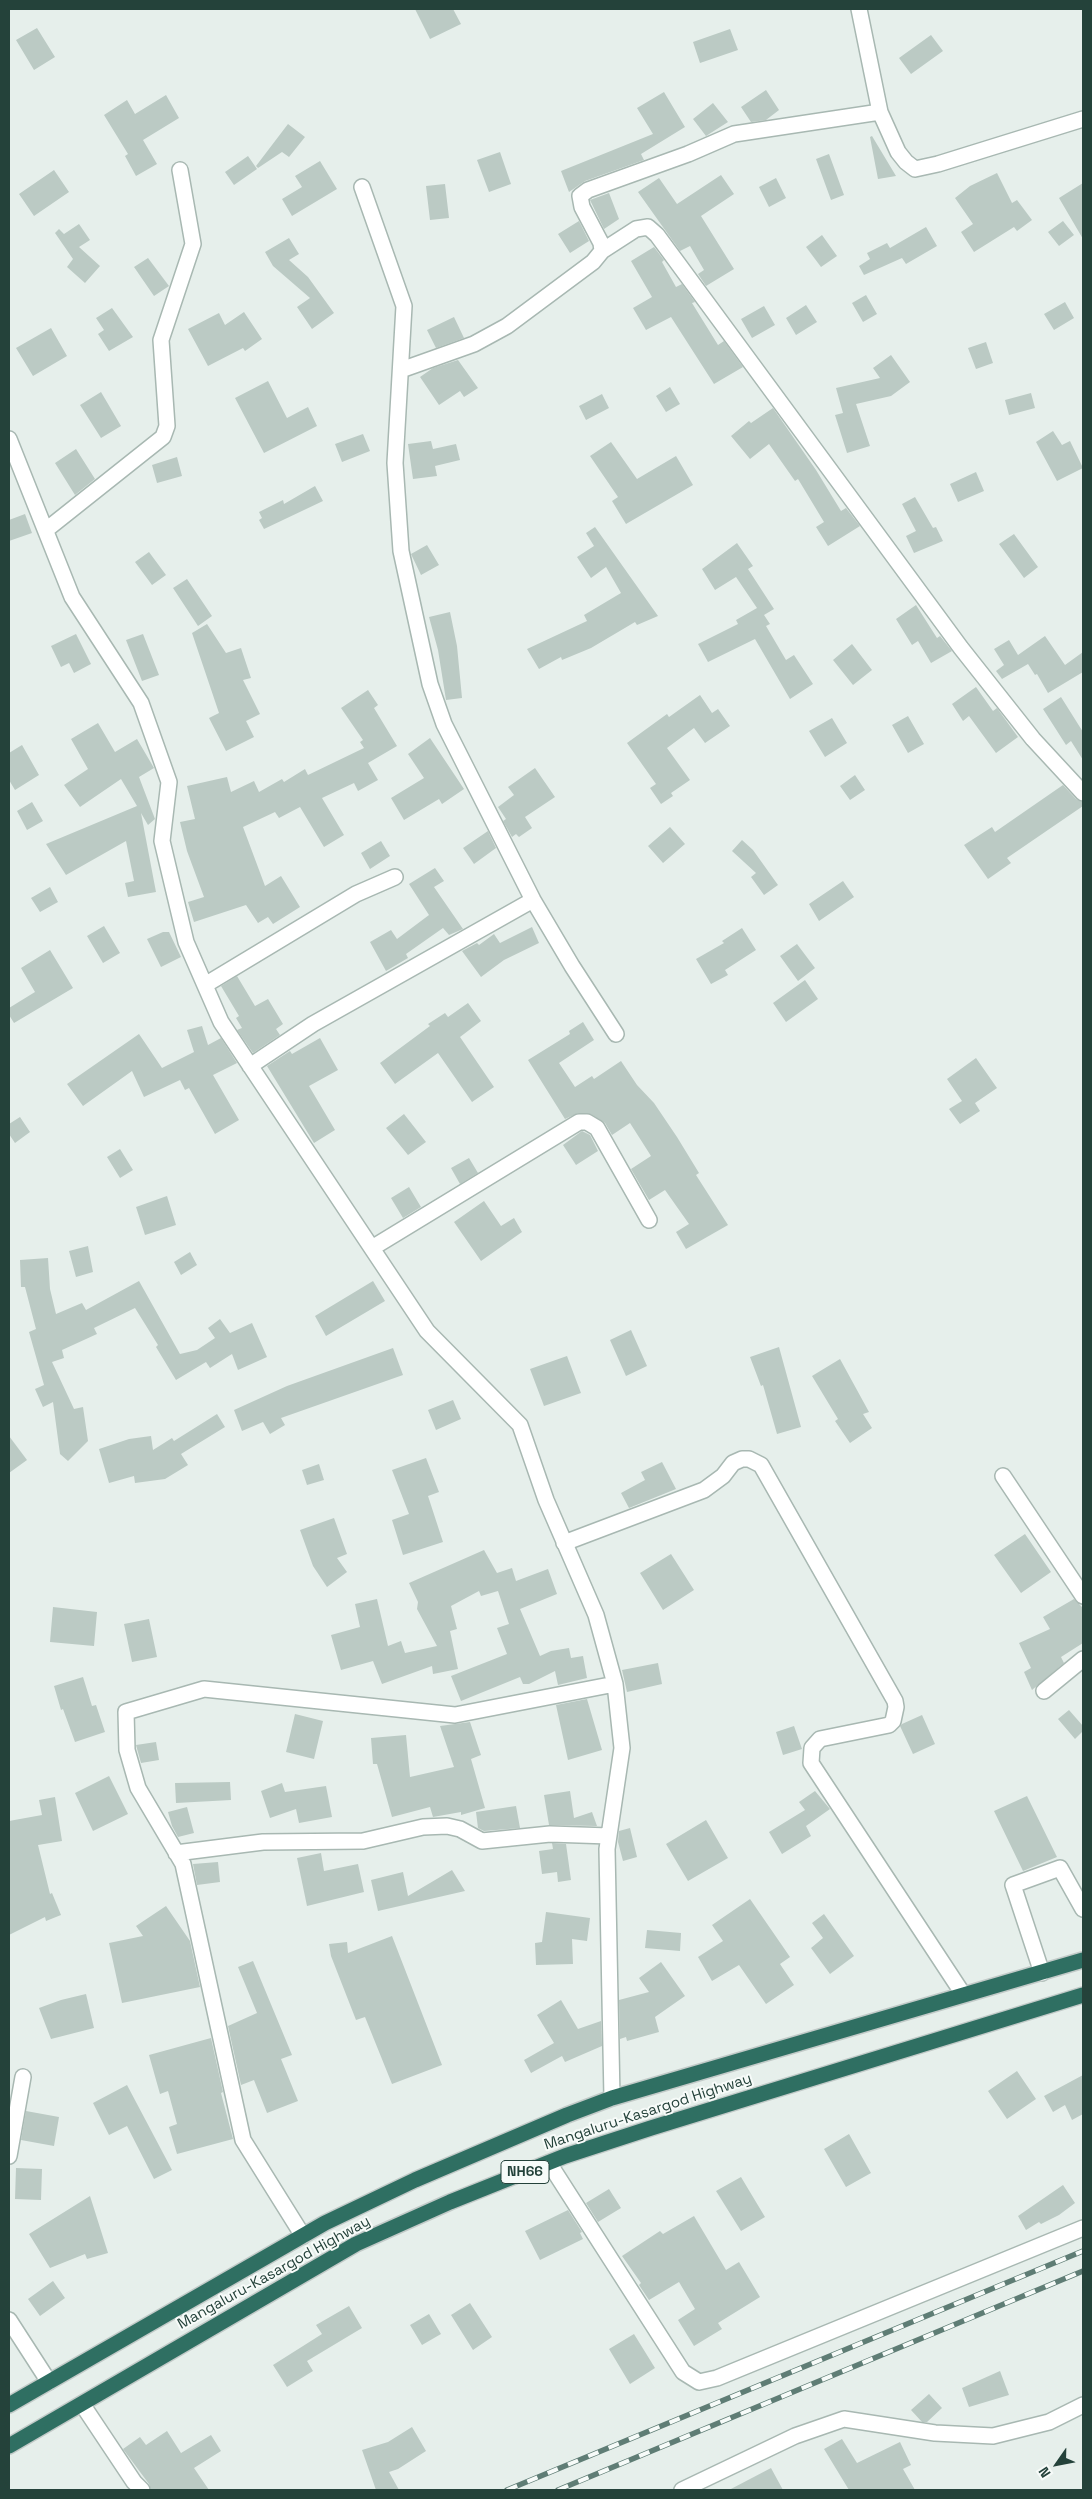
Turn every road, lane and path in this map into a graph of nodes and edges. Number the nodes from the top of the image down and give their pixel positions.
1 (859, 9) edge
2 (880, 112) junction
3 (1083, 119) edge
4 (180, 170) dead end
5 (362, 187) dead end
6 (602, 251) junction
7 (401, 370) junction
8 (9, 440) edge
9 (46, 530) junction
10 (1083, 793) edge
11 (395, 876) dead end
12 (533, 900) junction
13 (205, 985) junction
14 (616, 1034) dead end
15 (250, 1066) junction
16 (648, 1220) dead end
17 (372, 1248) junction
18 (1004, 1476) dead end
19 (564, 1543) junction
20 (1083, 1596) edge
21 (1083, 1659) edge
22 (615, 1684) junction
23 (1044, 1691) dead end
24 (609, 1836) junction
25 (176, 1853) junction
26 (1083, 1908) edge
27 (1083, 1960) edge
28 (1042, 1973) junction
29 (963, 1994) junction
30 (1083, 1995) edge
31 (23, 2077) dead end
32 (612, 2098) junction
33 (9, 2156) edge
34 (549, 2163) junction
35 (1083, 2228) edge
36 (304, 2236) junction
37 (9, 2320) edge
38 (49, 2382) junction
39 (82, 2404) junction
40 (9, 2405) edge
41 (1083, 2405) edge
42 (9, 2446) edge
43 (142, 2490) edge
44 (682, 2490) edge

1 - 2 street
2 - 3 street
2 - 6 street
4 - 9 street
5 - 7 street
6 - 7 street
6 - 10 street
7 - 12 street
8 - 9 street
9 - 13 street
11 - 13 street
12 - 14 street
12 - 15 street
13 - 15 street
15 - 17 street
16 - 17 street
17 - 19 street
18 - 20 street
19 - 22 street
19 - 29 street
21 - 23 street
22 - 24 street
22 - 25 street
24 - 25 street
24 - 32 street
25 - 36 street
26 - 28 street
27 - 28 highway, Mangaluru-Kasargod Highway / NH66
28 - 29 highway, Mangaluru-Kasargod Highway / NH66
29 - 32 highway, Mangaluru-Kasargod Highway / NH66
30 - 34 highway, Mangaluru-Kasargod Highway / NH66
31 - 33 street
32 - 36 highway, Mangaluru-Kasargod Highway / NH66
34 - 35 street
34 - 39 highway, Mangaluru-Kasargod Highway / NH66
36 - 38 highway, Mangaluru-Kasargod Highway / NH66
37 - 38 street
38 - 40 highway, Mangaluru-Kasargod Highway / NH66
39 - 42 highway, Mangaluru-Kasargod Highway / NH66
39 - 43 street
41 - 44 street

